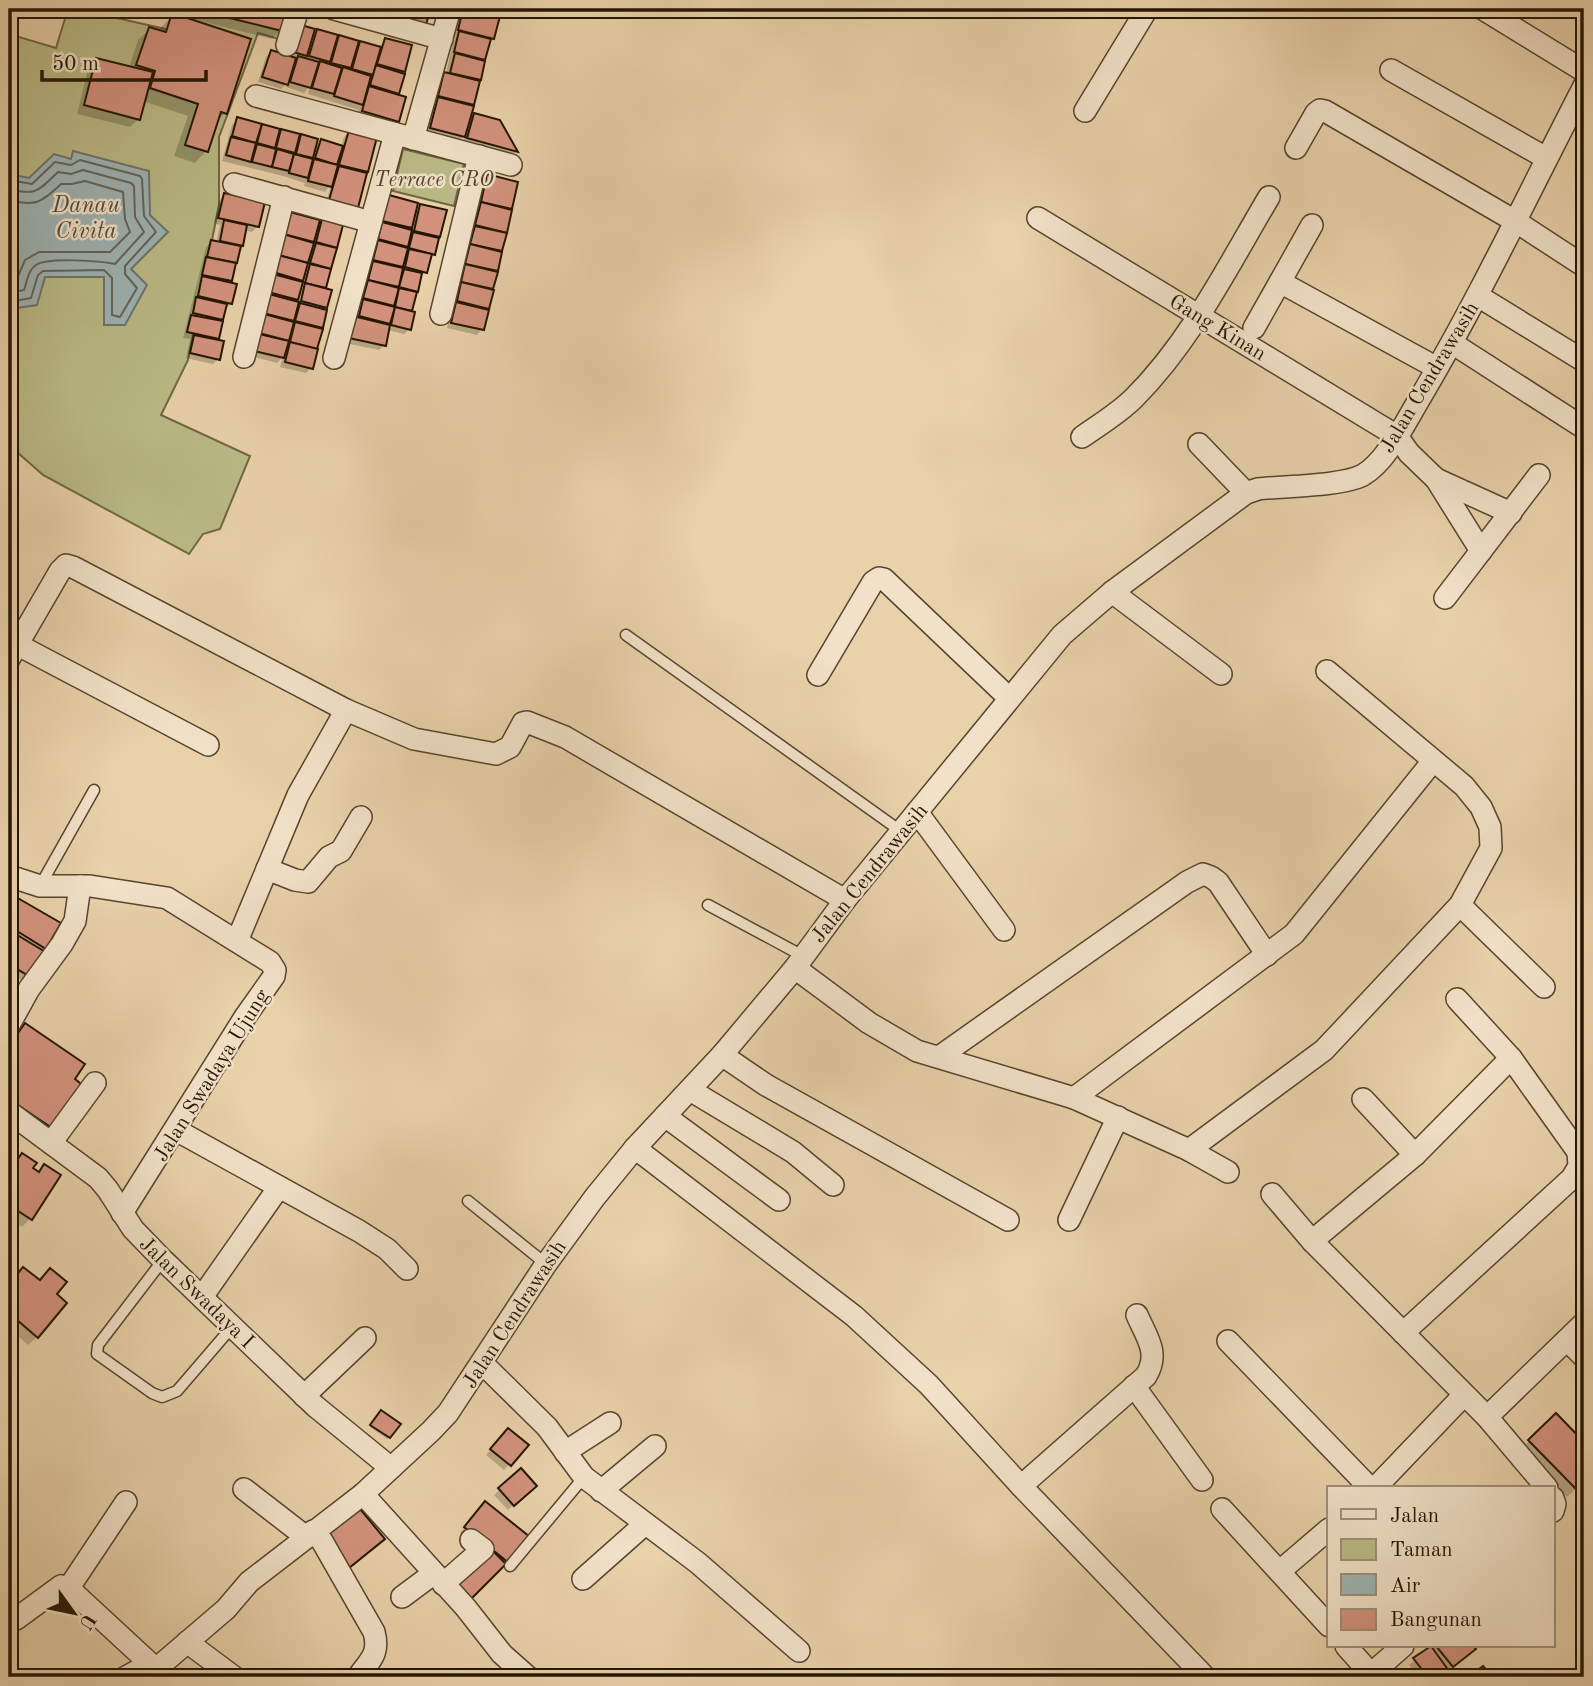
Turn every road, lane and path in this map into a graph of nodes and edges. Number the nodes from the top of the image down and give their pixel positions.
1 (298, 9) edge
2 (334, 9) edge
3 (450, 9) edge
4 (1147, 9) edge
5 (1483, 9) edge
6 (442, 39) junction
7 (286, 45) dead end
8 (1391, 70) dead end
9 (1584, 71) edge
10 (1584, 86) edge
11 (256, 96) dead end
12 (1085, 111) dead end
13 (404, 136) junction
14 (1296, 148) dead end
15 (479, 156) junction
16 (1546, 158) junction
17 (511, 165) dead end
18 (234, 184) dead end
19 (1269, 197) dead end
20 (284, 198) junction
21 (1038, 218) dead end
22 (1515, 221) junction
23 (371, 222) junction
24 (1311, 225) dead end
25 (1584, 265) edge
26 (1280, 282) junction
27 (1478, 296) junction
28 (441, 314) dead end
29 (1199, 316) junction
30 (1254, 328) dead end
31 (1452, 343) junction
32 (244, 357) dead end
33 (334, 358) dead end
34 (1584, 361) edge
35 (1437, 368) junction
36 (1584, 428) edge
37 (1397, 436) junction
38 (1082, 437) dead end
39 (1199, 444) dead end
40 (1539, 475) dead end
41 (1436, 479) junction
42 (1246, 493) junction
43 (1511, 513) junction
44 (1481, 551) junction
45 (1112, 592) junction
46 (1446, 598) dead end
47 (626, 635) dead end
48 (13, 652) edge
49 (1327, 671) dead end
50 (1221, 674) dead end
51 (818, 675) dead end
52 (1009, 698) junction
53 (346, 710) junction
54 (208, 745) dead end
55 (1433, 761) junction
56 (94, 790) dead end
57 (917, 813) junction
58 (361, 817) dead end
59 (902, 832) junction
60 (267, 869) junction
61 (9, 876) edge
62 (40, 886) junction
63 (80, 886) junction
64 (845, 900) junction
65 (708, 905) dead end
66 (1460, 905) junction
67 (1004, 930) dead end
68 (237, 941) junction
69 (1267, 955) junction
70 (799, 962) junction
71 (1544, 987) dead end
72 (1457, 999) dead end
73 (9, 1025) edge
74 (722, 1055) junction
75 (939, 1057) junction
76 (1511, 1058) junction
77 (95, 1083) dead end
78 (690, 1090) junction
79 (1074, 1098) junction
80 (1363, 1099) dead end
81 (9, 1112) edge
82 (665, 1116) junction
83 (1118, 1117) junction
84 (176, 1130) junction
85 (51, 1143) junction
86 (635, 1148) junction
87 (1189, 1150) junction
88 (1415, 1155) junction
89 (1228, 1172) dead end
90 (833, 1185) dead end
91 (279, 1187) junction
92 (1272, 1194) dead end
93 (779, 1200) dead end
94 (468, 1201) dead end
95 (122, 1213) junction
96 (1008, 1220) dead end
97 (1069, 1220) dead end
98 (1312, 1241) junction
99 (163, 1260) junction
100 (546, 1264) junction
101 (407, 1269) dead end
102 (202, 1297) junction
103 (1137, 1315) dead end
104 (1584, 1323) edge
105 (232, 1327) junction
106 (1403, 1333) junction
107 (365, 1338) dead end
108 (1567, 1339) junction
109 (1228, 1341) dead end
110 (1584, 1357) edge
111 (482, 1363) junction
112 (1134, 1386) junction
113 (1464, 1395) junction
114 (304, 1396) junction
115 (1487, 1417) junction
116 (610, 1423) dead end
117 (656, 1446) dead end
118 (565, 1452) junction
119 (391, 1468) junction
120 (584, 1477) junction
121 (1202, 1479) dead end
122 (1021, 1486) junction
123 (1368, 1486) edge
124 (1377, 1486) edge
125 (1545, 1486) edge
126 (244, 1489) dead end
127 (601, 1492) junction
128 (363, 1494) junction
129 (126, 1502) dead end
130 (1222, 1508) dead end
131 (645, 1524) junction
132 (1327, 1531) edge
133 (310, 1534) junction
134 (471, 1540) dead end
135 (510, 1566) dead end
136 (1280, 1571) junction
137 (438, 1579) junction
138 (583, 1579) dead end
139 (68, 1589) junction
140 (402, 1597) dead end
141 (9, 1619) edge
142 (1327, 1624) edge
143 (187, 1642) junction
144 (1348, 1648) edge
145 (1401, 1648) edge
146 (799, 1651) dead end
147 (159, 1673) edge
148 (1371, 1676) edge
149 (126, 1677) edge
150 (234, 1677) edge
151 (358, 1677) edge
152 (528, 1677) edge
153 (1205, 1677) edge

1 - 7 street
2 - 6 street
3 - 6 street
4 - 12 street
5 - 9 street
6 - 13 street
8 - 16 street
10 - 16 street, Jalan Cendrawasih
11 - 13 street
13 - 15 street
13 - 23 street
14 - 22 street
15 - 17 street
15 - 28 street
16 - 22 street, Jalan Cendrawasih
18 - 20 street
19 - 29 street
20 - 23 street
20 - 32 street
21 - 29 street, Gang Kinan
22 - 25 street
22 - 27 street, Jalan Cendrawasih
23 - 33 street
24 - 26 street
26 - 30 street
26 - 35 street
27 - 31 street, Jalan Cendrawasih
27 - 34 street
29 - 37 street, Gang Kinan
29 - 38 street
31 - 35 street, Jalan Cendrawasih
31 - 36 street
35 - 37 street, Jalan Cendrawasih
37 - 41 street, Gang Kinan
37 - 42 street, Jalan Cendrawasih
39 - 42 street
40 - 43 street
41 - 43 street
41 - 44 street
42 - 45 street, Jalan Cendrawasih
43 - 44 street
44 - 46 street
45 - 50 street
45 - 52 street, Jalan Cendrawasih
47 - 59 lane
48 - 53 street
48 - 54 street
49 - 55 street
51 - 52 street
52 - 57 street, Jalan Cendrawasih
53 - 60 street
53 - 64 street
55 - 66 street
55 - 69 street
56 - 62 lane
57 - 59 street, Jalan Cendrawasih
57 - 67 street
58 - 60 street
59 - 64 street, Jalan Cendrawasih
60 - 68 street
61 - 62 street, Jalan Swadaya Ujung
62 - 63 street, Jalan Swadaya Ujung
63 - 68 street, Jalan Swadaya Ujung
63 - 73 street
64 - 70 street, Jalan Cendrawasih
65 - 70 lane
66 - 71 street
66 - 87 street
68 - 84 street, Jalan Swadaya Ujung
69 - 75 street
69 - 79 street
70 - 74 street, Jalan Cendrawasih
70 - 75 street
72 - 76 street
74 - 78 street, Jalan Cendrawasih
74 - 96 street
75 - 79 street
76 - 88 street
76 - 106 street
77 - 85 street
78 - 82 street, Jalan Cendrawasih
78 - 90 street
79 - 83 street
80 - 88 street
81 - 85 street, Jalan Swadaya I
82 - 86 street, Jalan Cendrawasih
82 - 93 street
83 - 87 street
83 - 97 street
84 - 91 street
84 - 95 street, Jalan Swadaya Ujung
85 - 95 street, Jalan Swadaya I
86 - 100 street, Jalan Cendrawasih
86 - 122 street
87 - 89 street
88 - 98 street
91 - 101 street
91 - 102 street
92 - 98 street
94 - 100 lane
95 - 99 street, Jalan Swadaya I
98 - 106 street
99 - 102 street, Jalan Swadaya I
99 - 105 lane
100 - 111 street, Jalan Cendrawasih
102 - 105 street, Jalan Swadaya I
103 - 112 street
104 - 108 street
105 - 114 street, Jalan Swadaya I
106 - 113 street
107 - 114 street
108 - 110 street
108 - 115 street
109 - 123 street
111 - 118 street
111 - 119 street, Jalan Cendrawasih
112 - 121 street
112 - 122 street
113 - 115 street
113 - 124 street
114 - 119 street, Jalan Swadaya I
115 - 125 street
116 - 118 street
117 - 127 street
118 - 120 street
119 - 128 street, Jalan Cendrawasih
120 - 127 street
120 - 135 lane
122 - 153 street
126 - 133 street
127 - 131 street
128 - 133 street, Jalan Cendrawasih
128 - 137 street
129 - 139 street
130 - 136 street
131 - 138 street
131 - 146 street
132 - 136 street
133 - 143 street, Jalan Cendrawasih
133 - 151 street
134 - 137 street
136 - 142 street
137 - 140 street
137 - 152 street
139 - 141 street
139 - 147 street
143 - 147 street, Jalan Cendrawasih
143 - 150 street
144 - 148 street
145 - 148 street
147 - 149 street, Jalan Cendrawasih

